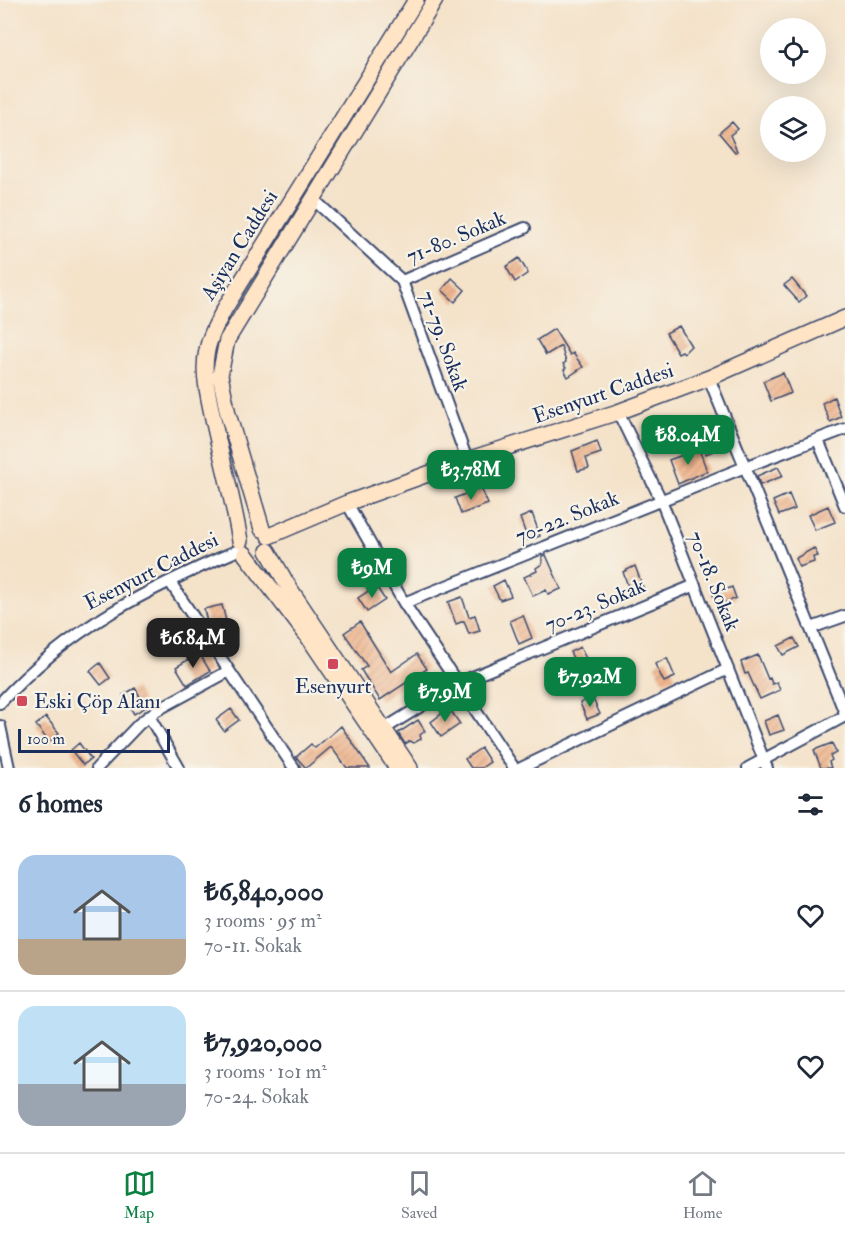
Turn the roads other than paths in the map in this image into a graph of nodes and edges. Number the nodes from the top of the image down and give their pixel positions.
1 (416, 0) edge
2 (435, 0) edge
3 (312, 198) junction
4 (525, 228) dead end
5 (402, 281) junction
6 (845, 318) edge
7 (709, 378) junction
8 (618, 412) junction
9 (845, 429) edge
10 (818, 440) junction
11 (466, 460) junction
12 (745, 466) junction
13 (661, 500) junction
14 (347, 503) junction
15 (845, 506) edge
16 (266, 539) junction
17 (242, 548) junction
18 (170, 582) junction
19 (694, 585) junction
20 (404, 603) junction
21 (845, 615) edge
22 (811, 628) junction
23 (728, 669) junction
24 (229, 671) junction
25 (458, 683) junction
26 (0, 703) edge
27 (845, 714) edge
28 (149, 717) junction
29 (0, 726) edge
30 (384, 729) junction
31 (765, 764) edge
32 (9, 768) edge
33 (97, 768) edge
34 (179, 768) edge
35 (294, 768) edge
36 (397, 768) edge
37 (410, 768) edge
38 (514, 768) edge
39 (521, 768) edge
40 (748, 768) edge

1 - 17 street, Aşiyan Caddesi
2 - 3 street, Aşiyan Caddesi
3 - 5 street, 71-79. Sokak
3 - 16 street, Aşiyan Caddesi
4 - 5 street, 71-80. Sokak
5 - 11 street, 71-79. Sokak
6 - 7 street, Esenyurt Caddesi
7 - 8 street, Esenyurt Caddesi
7 - 12 street
8 - 11 street, Esenyurt Caddesi
8 - 13 street, 70-18. Sokak
9 - 10 street, 70-22. Sokak
10 - 12 street, 70-22. Sokak
10 - 15 street
11 - 14 street, Esenyurt Caddesi
12 - 13 street, 70-22. Sokak
12 - 22 street
13 - 19 street, 70-18. Sokak
13 - 20 street, 70-22. Sokak
14 - 16 street, Esenyurt Caddesi
14 - 20 street
16 - 17 street
16 - 17 street
16 - 30 street, Aşiyan Caddesi
17 - 18 street, Esenyurt Caddesi
17 - 36 street
18 - 24 street
18 - 26 street, Esenyurt Caddesi
19 - 23 street, 70-18. Sokak
19 - 25 street, 70-23. Sokak
20 - 25 street
21 - 22 street
22 - 27 street
23 - 31 street, 70-18. Sokak
23 - 39 street
24 - 28 street
24 - 35 street
25 - 30 street, 70-23. Sokak
25 - 38 street
27 - 31 street
28 - 33 street
28 - 34 street
29 - 32 street
30 - 37 street, Aşiyan Caddesi
31 - 40 street

